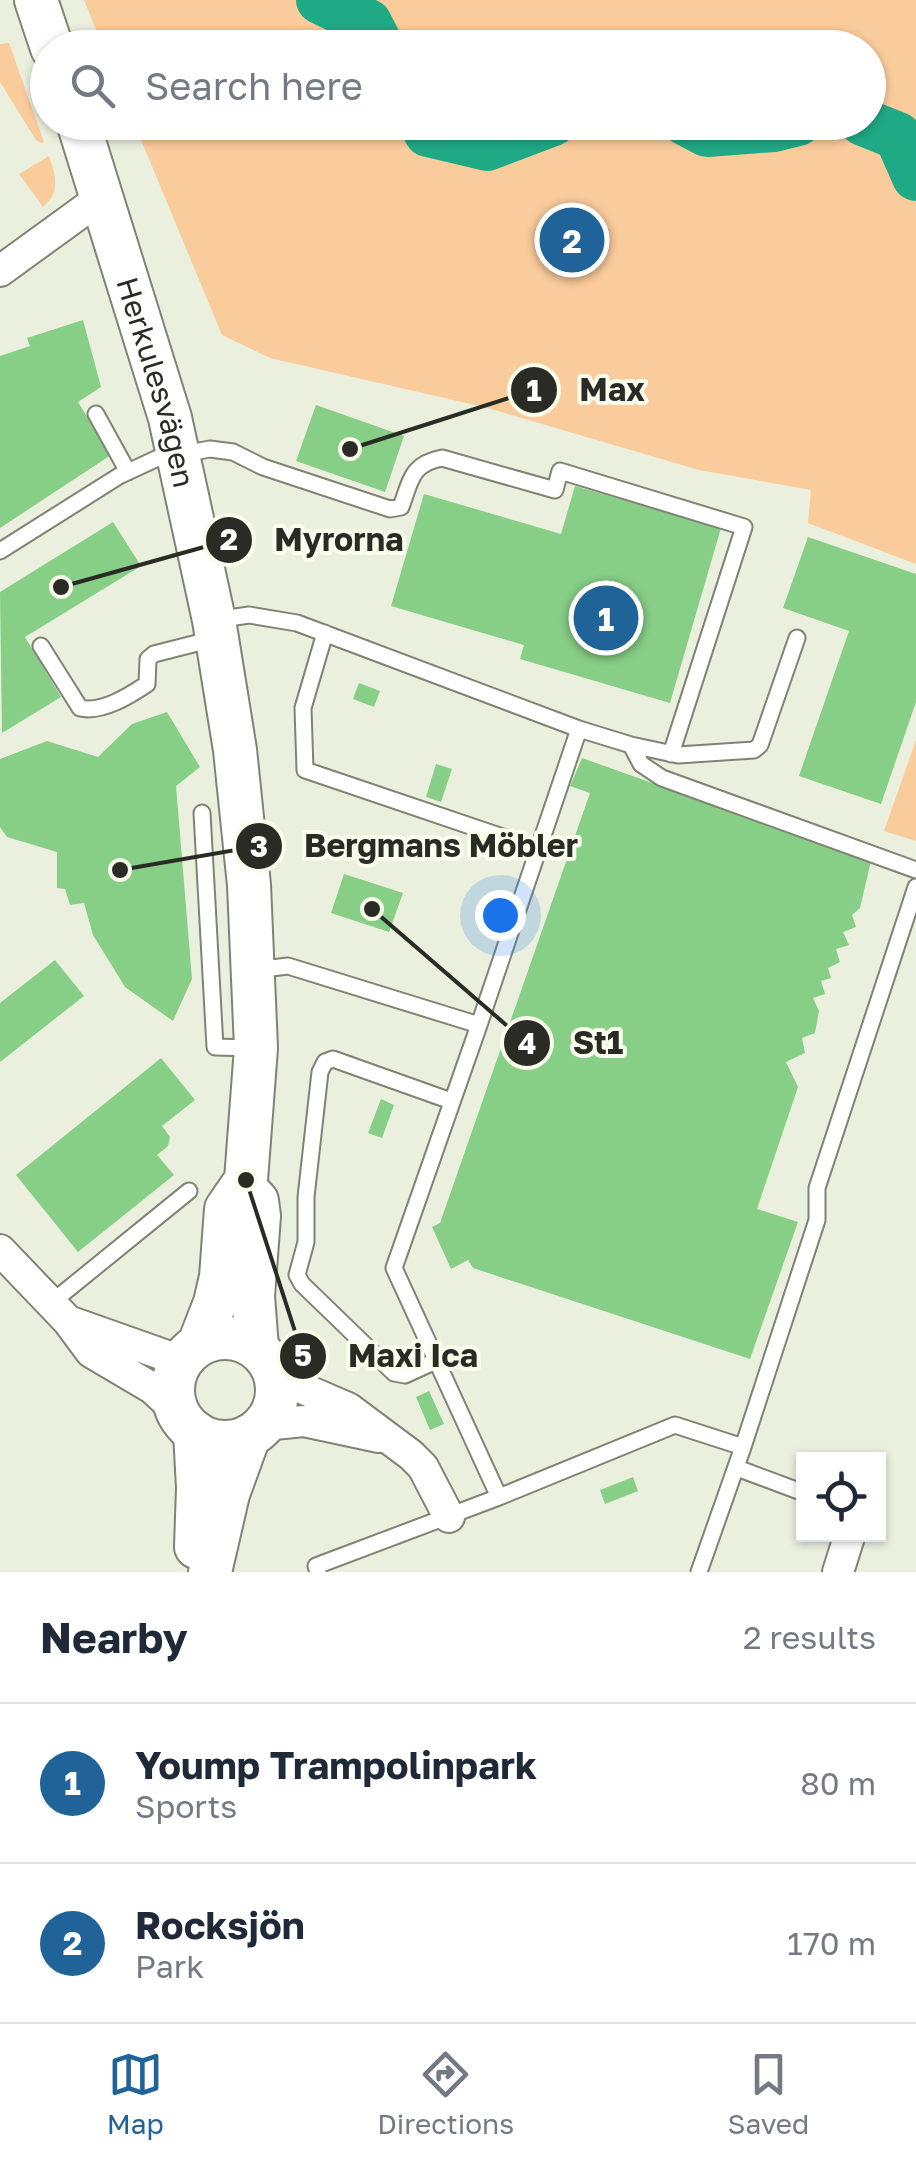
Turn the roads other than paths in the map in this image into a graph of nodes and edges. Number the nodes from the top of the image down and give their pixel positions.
1 (36, 0) edge
2 (46, 30) edge
3 (84, 140) edge
4 (102, 197) junction
5 (0, 272) edge
6 (96, 414) dead end
7 (177, 452) junction
8 (128, 472) junction
9 (0, 551) edge
10 (215, 629) junction
11 (326, 633) junction
12 (797, 638) dead end
13 (41, 646) dead end
14 (579, 729) junction
15 (631, 744) junction
16 (671, 754) junction
17 (202, 814) dead end
18 (538, 849) junction
19 (916, 870) edge
20 (916, 887) edge
21 (255, 970) junction
22 (479, 1025) junction
23 (256, 1048) junction
24 (451, 1101) junction
25 (244, 1187) junction
26 (189, 1192) dead end
27 (0, 1250) edge
28 (59, 1312) junction
29 (190, 1352) junction
30 (438, 1360) junction
31 (267, 1363) junction
32 (186, 1422) junction
33 (256, 1431) junction
34 (389, 1439) junction
35 (744, 1448) junction
36 (736, 1468) junction
37 (796, 1491) edge
38 (499, 1498) junction
39 (448, 1517) junction
40 (847, 1542) edge
41 (194, 1572) edge
42 (210, 1572) edge
43 (318, 1572) edge
44 (699, 1572) edge
45 (838, 1572) edge

1 - 2 main road
3 - 4 main road, Herkulesvägen
4 - 5 street
4 - 7 main road, Herkulesvägen
6 - 8 lane
7 - 8 lane
7 - 10 main road, Herkulesvägen
7 - 16 lane
8 - 9 lane
10 - 11 lane
10 - 13 lane
10 - 21 main road, Herkulesvägen
11 - 14 lane
11 - 18 lane
12 - 16 lane
14 - 15 lane
14 - 18 lane
15 - 16 lane
15 - 19 lane
17 - 23 lane
18 - 22 lane
20 - 35 lane
21 - 22 lane
21 - 23 main road, Herkulesvägen
22 - 24 lane
23 - 25 main road, Herkulesvägen
24 - 30 lane
24 - 30 lane
25 - 29 main road, Herkulesvägen
25 - 31 main road, Herkulesvägen
26 - 28 lane
27 - 28 street
28 - 29 street
28 - 32 street
29 - 31 main road
29 - 32 main road
30 - 38 lane
31 - 33 main road
31 - 34 street
32 - 33 main road
32 - 41 main road
33 - 34 street
33 - 42 main road
34 - 39 street
35 - 36 lane
35 - 38 lane
36 - 37 lane
36 - 44 lane
38 - 39 lane
39 - 43 lane
40 - 45 street

